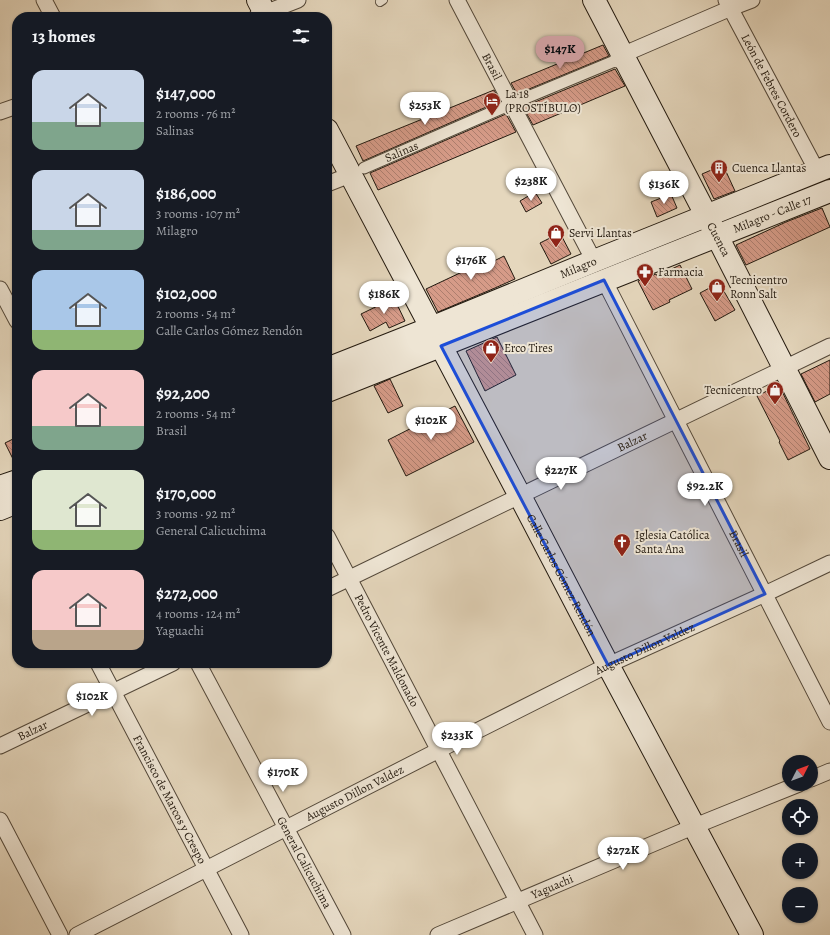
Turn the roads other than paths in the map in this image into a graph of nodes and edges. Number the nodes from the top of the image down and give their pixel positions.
1 (44, 0) edge
2 (298, 0) edge
3 (457, 0) edge
4 (594, 0) edge
5 (752, 0) edge
6 (729, 4) edge
7 (50, 12) edge
8 (261, 12) edge
9 (619, 57) junction
10 (511, 104) junction
11 (12, 108) edge
12 (0, 112) edge
13 (332, 137) edge
14 (824, 169) edge
15 (357, 171) junction
16 (332, 182) edge
17 (829, 193) edge
18 (706, 216) junction
19 (717, 236) junction
20 (594, 260) junction
21 (604, 280) junction
22 (0, 289) edge
23 (11, 314) edge
24 (436, 337) junction
25 (830, 346) edge
26 (332, 368) edge
27 (784, 369) junction
28 (332, 389) edge
29 (676, 421) junction
30 (830, 458) edge
31 (520, 496) junction
32 (332, 546) edge
33 (830, 563) edge
34 (349, 578) junction
35 (332, 586) edge
36 (765, 594) junction
37 (608, 665) junction
38 (101, 668) edge
39 (163, 668) edge
40 (201, 668) edge
41 (113, 692) junction
42 (830, 722) edge
43 (0, 746) edge
44 (438, 750) junction
45 (830, 771) edge
46 (818, 776) edge
47 (782, 791) edge
48 (0, 820) edge
49 (695, 826) junction
50 (286, 828) junction
51 (206, 869) junction
52 (517, 901) junction
53 (60, 935) edge
54 (77, 935) edge
55 (241, 935) edge
56 (343, 935) edge
57 (438, 935) edge
58 (535, 935) edge
59 (752, 935) edge

1 - 7 street
2 - 8 street
3 - 10 street, Brasil
4 - 9 main road, Cuenca
5 - 6 street, Salinas
6 - 9 street, Salinas
6 - 14 street, León de Febres Cordero
9 - 10 street, Salinas
9 - 18 main road, Cuenca
10 - 15 street, Salinas
10 - 20 street, Brasil
11 - 12 street
13 - 15 main road, Calle Carlos Gómez Rendón
14 - 18 main road, Milagro
15 - 16 street, Salinas
15 - 24 main road, Calle Carlos Gómez Rendón
17 - 19 main road, Milagro - Calle 17
18 - 19 main road, Cuenca
18 - 20 main road, Milagro
19 - 21 main road, Milagro
19 - 27 main road, Cuenca
20 - 24 main road, Milagro
21 - 24 main road, Milagro
21 - 29 street, Brasil
22 - 23 street
24 - 26 main road, Milagro
24 - 28 main road, Milagro
24 - 31 main road, Calle Carlos Gómez Rendón
25 - 27 street, Balzar
27 - 29 street, Balzar
27 - 30 main road, Cuenca
29 - 31 street, Balzar
29 - 36 street, Brasil
31 - 34 street, Balzar
31 - 37 main road, Calle Carlos Gómez Rendón
32 - 34 street, Pedro Vicente Maldonado
33 - 36 street, Augusto Dillon Valdez
34 - 35 street, Balzar
34 - 44 street, Pedro Vicente Maldonado
36 - 37 street, Augusto Dillon Valdez
36 - 42 street, Brasil
37 - 44 street, Augusto Dillon Valdez
37 - 49 main road, Calle Carlos Gómez Rendón
38 - 41 street, Francisco de Marcos y Crespo
39 - 41 street, Balzar
40 - 50 street, General Calicuchima
41 - 43 street, Balzar
41 - 51 street, Francisco de Marcos y Crespo
44 - 50 street, Augusto Dillon Valdez
44 - 52 street, Pedro Vicente Maldonado
45 - 46 street
47 - 49 street, Yaguachi
48 - 53 street
49 - 52 street, Yaguachi
49 - 59 main road, Calle Carlos Gómez Rendón
50 - 51 street, Augusto Dillon Valdez
50 - 56 street, General Calicuchima
51 - 54 street, Augusto Dillon Valdez
51 - 55 street, Francisco de Marcos y Crespo
52 - 57 street, Yaguachi
52 - 58 street, Pedro Vicente Maldonado

